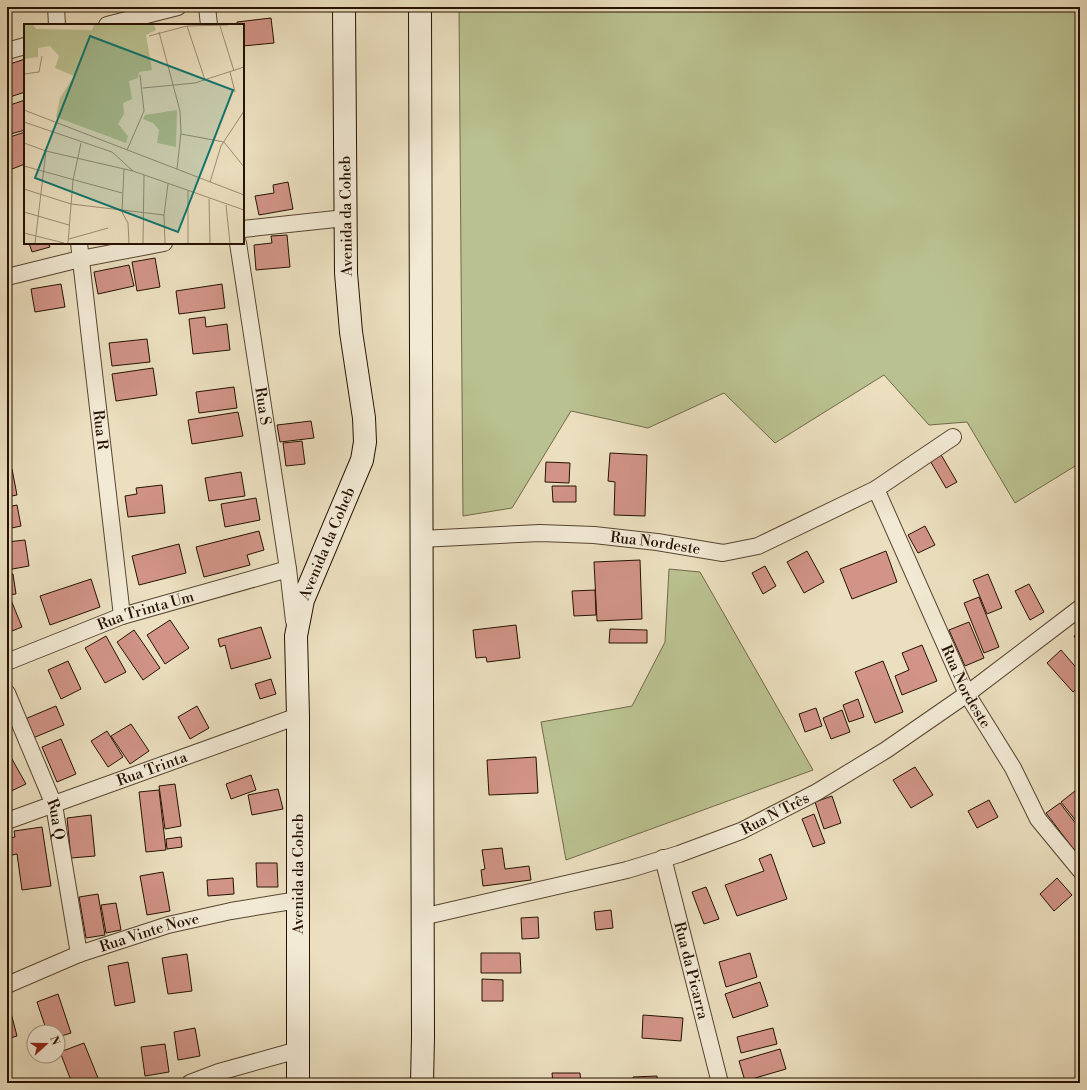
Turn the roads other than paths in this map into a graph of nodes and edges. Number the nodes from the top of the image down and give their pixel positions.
1 (56, 7) edge
2 (178, 7) edge
3 (207, 7) edge
4 (344, 7) edge
5 (420, 7) edge
6 (57, 24) edge
7 (111, 24) edge
8 (210, 24) edge
9 (24, 46) edge
10 (7, 51) edge
11 (345, 218) junction
12 (244, 229) edge
13 (154, 244) edge
14 (238, 244) edge
15 (80, 251) edge
16 (7, 277) edge
17 (953, 436) dead end
18 (876, 489) junction
19 (421, 539) junction
20 (288, 569) junction
21 (1080, 608) edge
22 (122, 616) junction
23 (296, 636) junction
24 (7, 662) edge
25 (7, 693) edge
26 (967, 694) junction
27 (298, 716) junction
28 (54, 805) junction
29 (7, 821) edge
30 (663, 858) junction
31 (1080, 870) edge
32 (298, 900) junction
33 (422, 917) junction
34 (79, 954) junction
35 (7, 985) edge
36 (298, 1050) junction
37 (190, 1083) edge
38 (298, 1083) edge
39 (422, 1083) edge
40 (720, 1083) edge

1 - 6 street
2 - 7 street
3 - 8 street
4 - 11 main road, Avenida da Coheb
5 - 19 main road
9 - 10 street
11 - 12 street
11 - 23 main road, Avenida da Coheb
13 - 15 street
14 - 20 street, Rua S
15 - 16 street
15 - 22 street, Rua R
17 - 18 street, Rua Nordeste
18 - 19 street, Rua Nordeste
18 - 26 street, Rua Nordeste
19 - 33 main road
20 - 22 street, Rua Trinta Um
20 - 23 street, Rua S
21 - 26 street, Rua N Três
22 - 24 street, Rua Trinta Um
23 - 27 main road, Avenida da Coheb
25 - 28 street, Rua Q
26 - 30 street, Rua N Três
26 - 31 street, Rua Nordeste
27 - 28 street, Rua Trinta
27 - 32 main road, Avenida da Coheb
28 - 29 street, Rua Trinta
28 - 34 street, Rua Q
30 - 33 street, Rua N Três
30 - 40 street, Rua da Picarra
32 - 34 street, Rua Vinte Nove
32 - 36 main road, Avenida da Coheb
33 - 39 main road
34 - 35 street, Rua Vinte Nove
36 - 37 street
36 - 38 main road, Avenida da Coheb

